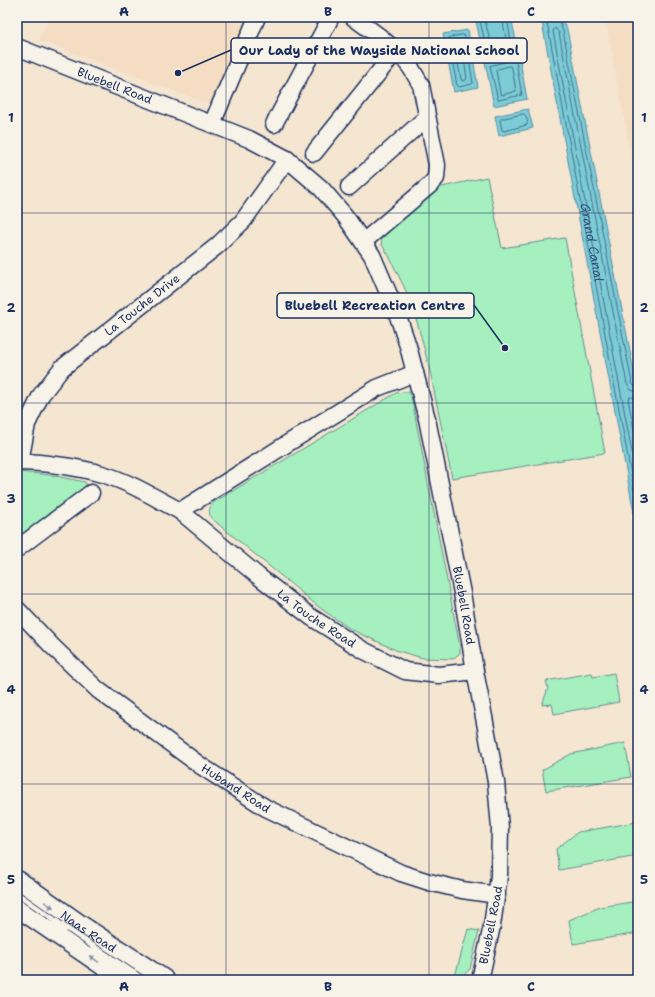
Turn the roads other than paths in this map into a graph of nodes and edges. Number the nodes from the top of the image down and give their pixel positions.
1 (257, 17) edge
2 (331, 17) edge
3 (352, 17) edge
4 (17, 47) edge
5 (396, 51) junction
6 (427, 117) junction
7 (212, 124) junction
8 (274, 124) dead end
9 (314, 153) dead end
10 (287, 159) junction
11 (349, 187) dead end
12 (363, 242) junction
13 (415, 373) junction
14 (18, 462) edge
15 (91, 493) dead end
16 (180, 511) junction
17 (17, 549) edge
18 (17, 609) edge
19 (475, 671) junction
20 (17, 882) edge
21 (497, 895) junction
22 (17, 905) edge
23 (127, 980) edge
24 (162, 980) edge
25 (480, 980) edge

1 - 7 street
2 - 8 street
3 - 5 street
4 - 7 street, Bluebell Road
5 - 6 street
5 - 9 street
6 - 11 street
6 - 12 street
7 - 10 street, Bluebell Road
10 - 12 street, Bluebell Road
10 - 14 street, La Touche Drive
12 - 13 street, Bluebell Road
13 - 16 street
13 - 19 street, Bluebell Road
14 - 16 street, La Touche Road
15 - 17 street
16 - 19 street, La Touche Road
18 - 21 street, Huband Road
19 - 21 street, Bluebell Road
20 -> 24 main road, Naas Road
21 - 25 street, Bluebell Road
23 -> 22 main road, Naas Road

